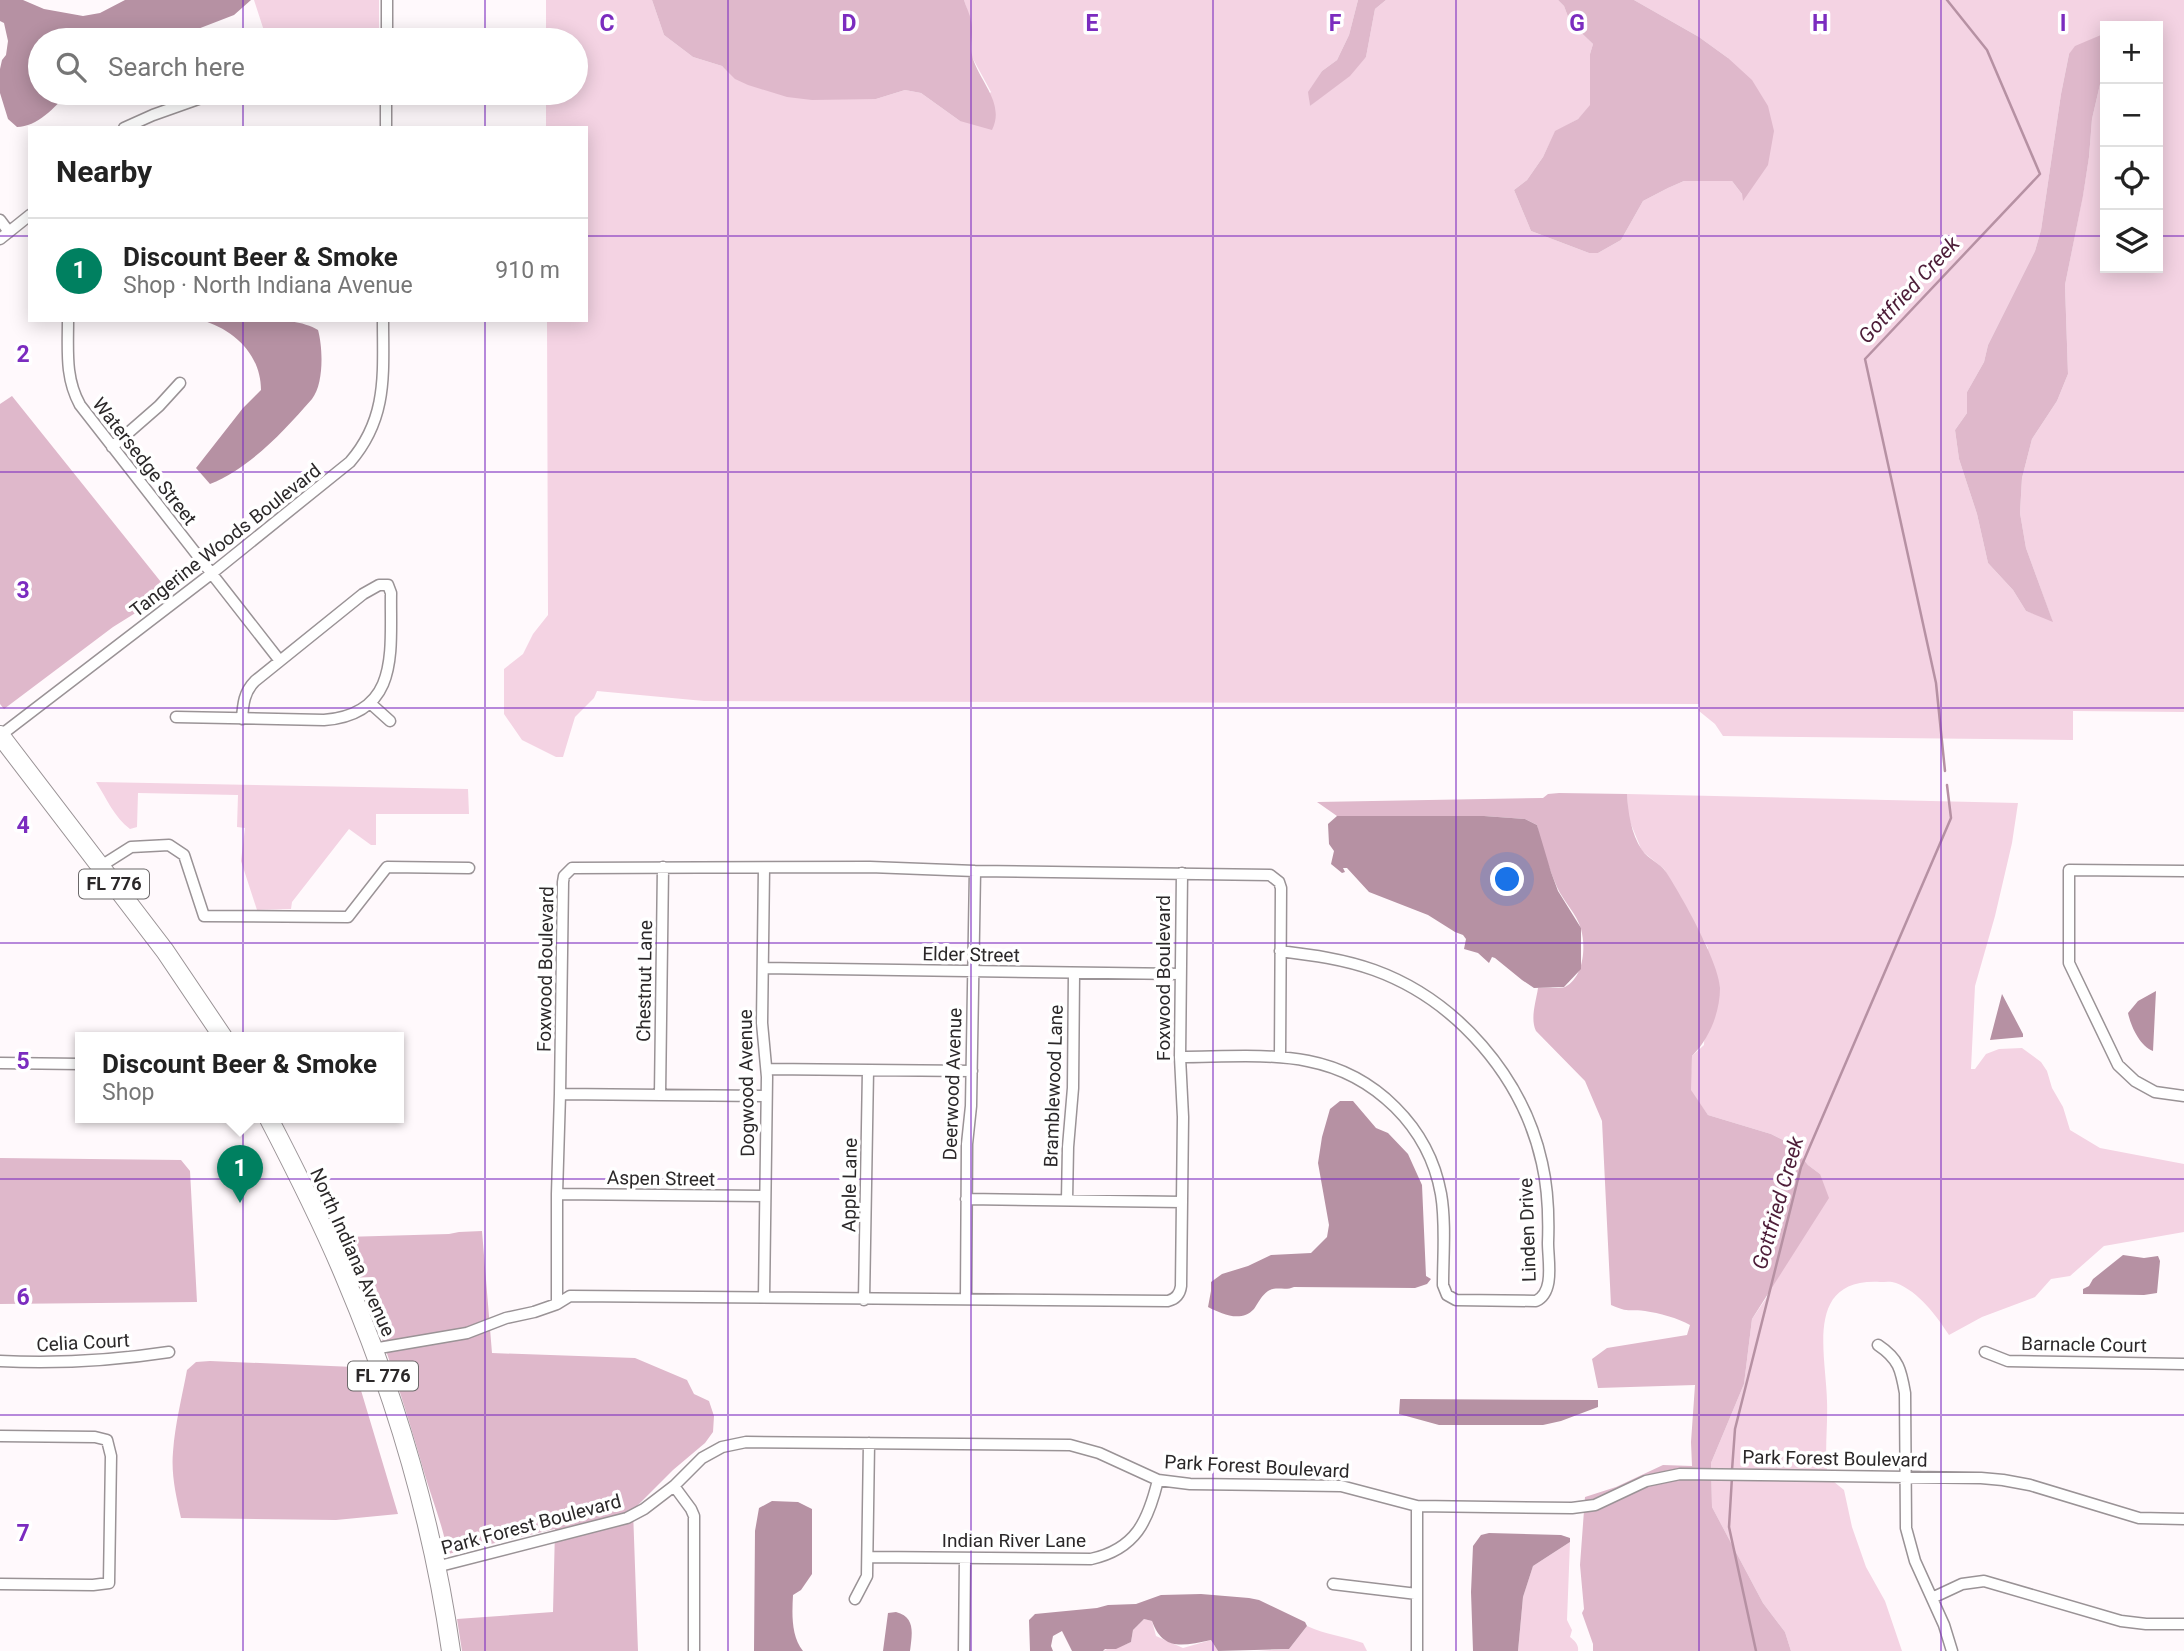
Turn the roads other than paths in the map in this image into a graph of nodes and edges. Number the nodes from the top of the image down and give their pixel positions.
1 (387, 0) edge
2 (387, 28) edge
3 (181, 105) edge
4 (386, 105) edge
5 (128, 126) edge
6 (386, 126) edge
7 (28, 217) edge
8 (0, 220) edge
9 (4, 236) edge
10 (68, 322) edge
11 (383, 322) edge
12 (180, 383) dead end
13 (112, 447) junction
14 (211, 573) junction
15 (280, 661) junction
16 (370, 702) junction
17 (176, 717) dead end
18 (242, 719) junction
19 (390, 721) dead end
20 (0, 734) edge
21 (101, 866) junction
22 (663, 867) junction
23 (469, 868) dead end
24 (764, 869) junction
25 (975, 871) junction
26 (2184, 871) edge
27 (1182, 873) junction
28 (1280, 951) junction
29 (763, 968) junction
30 (974, 971) junction
31 (1074, 973) junction
32 (1180, 974) junction
33 (219, 1032) edge
34 (1180, 1057) junction
35 (1280, 1058) junction
36 (0, 1063) edge
37 (75, 1064) edge
38 (767, 1069) junction
39 (867, 1070) junction
40 (972, 1071) junction
41 (560, 1094) junction
42 (660, 1095) junction
43 (766, 1096) junction
44 (2184, 1096) edge
45 (271, 1123) edge
46 (556, 1194) junction
47 (765, 1196) junction
48 (966, 1199) junction
49 (1067, 1200) junction
50 (1182, 1202) junction
51 (764, 1297) junction
52 (864, 1300) junction
53 (966, 1300) junction
54 (557, 1304) junction
55 (1878, 1345) dead end
56 (373, 1349) junction
57 (169, 1352) dead end
58 (1985, 1352) dead end
59 (0, 1362) edge
60 (2184, 1364) edge
61 (0, 1436) edge
62 (869, 1443) junction
63 (1904, 1477) junction
64 (1158, 1480) junction
65 (674, 1486) junction
66 (1417, 1506) junction
67 (2184, 1519) edge
68 (868, 1557) junction
69 (965, 1558) junction
70 (436, 1567) junction
71 (0, 1584) edge
72 (1333, 1584) dead end
73 (1417, 1594) junction
74 (1932, 1598) junction
75 (855, 1599) dead end
76 (2184, 1624) edge
77 (451, 1651) edge
78 (694, 1651) edge
79 (964, 1651) edge
80 (1417, 1651) edge
81 (1952, 1651) edge

1 - 2 street
3 - 5 street
4 - 6 street
7 - 9 street
8 - 9 street
10 - 13 street, Watersedge Street
11 - 14 street, Tangerine Woods Boulevard
12 - 13 street
13 - 14 street, Watersedge Street
14 - 15 street, Watersedge Street
14 - 20 street, Tangerine Woods Boulevard
15 - 16 street
15 - 18 street
16 - 18 street
16 - 19 street
17 - 18 street
20 - 21 main road, FL 776
21 - 23 street
21 - 33 main road, FL 776
22 - 24 street, Foxwood Boulevard
22 - 41 street, Foxwood Boulevard
22 - 42 street, Chestnut Lane
24 - 25 street, Foxwood Boulevard
24 - 29 street, Dogwood Avenue
25 - 27 street, Foxwood Boulevard
25 - 30 street, Deerwood Avenue
26 - 44 street
27 - 28 street
27 - 32 street, Foxwood Boulevard
28 - 35 street
28 - 35 street, Linden Drive
29 - 30 street, Elder Street
29 - 38 street, Dogwood Avenue
30 - 31 street, Elder Street
30 - 40 street, Deerwood Avenue
31 - 32 street, Elder Street
31 - 49 street, Bramblewood Lane
32 - 34 street, Foxwood Boulevard
34 - 35 street, Linden Drive
34 - 50 street, Foxwood Boulevard
36 - 37 street
38 - 39 street
38 - 43 street, Dogwood Avenue
39 - 40 street
39 - 52 street, Apple Lane
40 - 48 street, Deerwood Avenue
41 - 42 street
41 - 46 street, Foxwood Boulevard
42 - 43 street
43 - 47 street, Dogwood Avenue
45 - 56 main road, North Indiana Avenue / FL 776
46 - 47 street, Aspen Street
46 - 54 street, Foxwood Boulevard
47 - 51 street, Dogwood Avenue
48 - 49 street
48 - 53 street, Deerwood Avenue
49 - 50 street
50 - 53 street, Foxwood Boulevard
51 - 52 street, Foxwood Boulevard
51 - 54 street, Foxwood Boulevard
52 - 53 street, Foxwood Boulevard
54 - 56 street, Foxwood Boulevard
55 - 63 street
56 - 70 main road, North Indiana Avenue / FL 776
57 - 59 street, Celia Court
58 - 60 street, Barnacle Court
61 - 71 street
62 - 64 street, Park Forest Boulevard
62 - 65 street, Park Forest Boulevard
62 - 68 street
63 - 66 street, Park Forest Boulevard
63 - 67 street, Park Forest Boulevard
63 - 74 street
64 - 66 street, Park Forest Boulevard
64 - 69 street, Indian River Lane
65 - 70 street, Park Forest Boulevard
65 - 78 street
66 - 73 street
68 - 69 street, Indian River Lane
68 - 75 street
69 - 79 street
70 - 77 main road, North Indiana Avenue / FL 776
72 - 73 street
73 - 80 street
74 - 76 street
74 - 81 street

